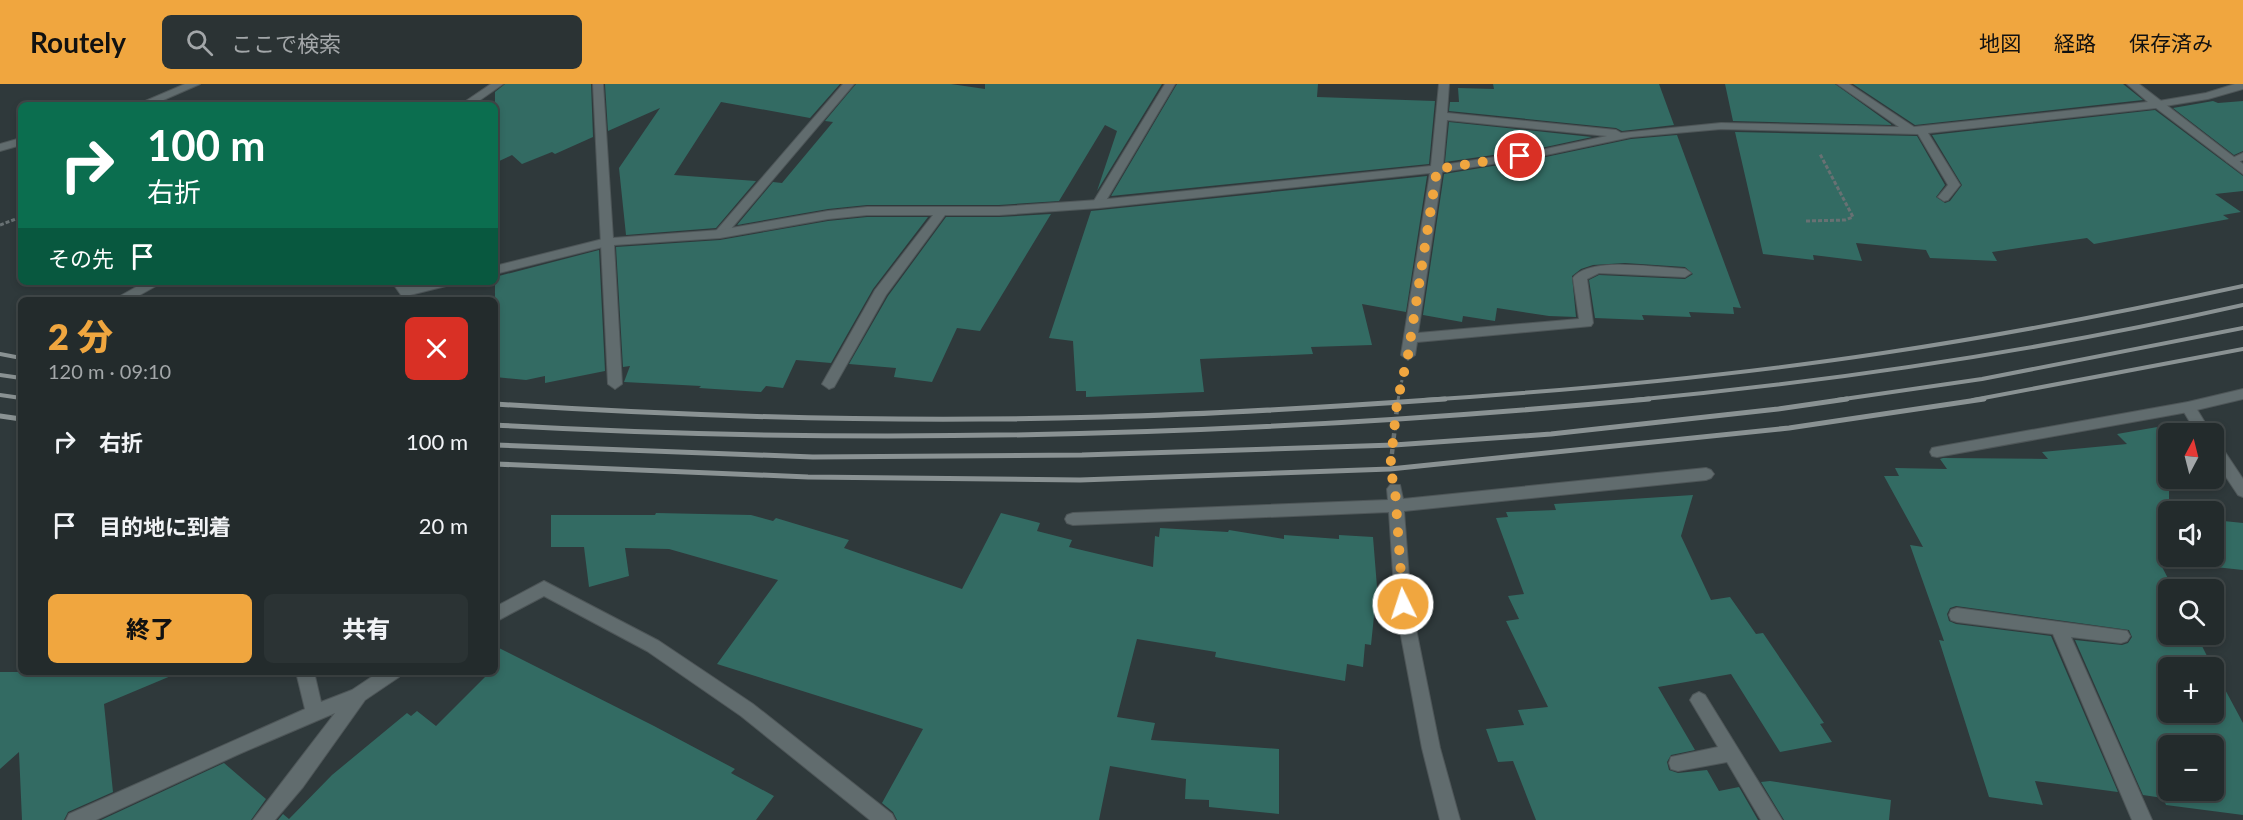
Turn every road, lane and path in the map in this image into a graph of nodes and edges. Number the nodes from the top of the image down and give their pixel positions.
1 (195, 84) edge
2 (498, 84) edge
3 (598, 84) edge
4 (849, 84) edge
5 (1170, 84) edge
6 (1444, 84) edge
7 (1842, 84) edge
8 (2132, 84) edge
9 (2243, 85) edge
10 (159, 102) edge
11 (471, 102) edge
12 (2159, 104) junction
13 (1443, 116) junction
14 (1806, 128) junction
15 (1917, 130) junction
16 (1631, 134) junction
17 (18, 142) edge
18 (0, 147) edge
19 (2237, 158) edge
20 (1437, 169) junction
21 (2243, 170) edge
22 (1944, 197) dead end
23 (1098, 204) junction
24 (941, 212) junction
25 (18, 218) edge
26 (1806, 221) dead end
27 (0, 225) edge
28 (720, 234) junction
29 (607, 242) junction
30 (498, 269) edge
31 (1685, 273) dead end
32 (150, 285) edge
33 (401, 285) edge
34 (433, 285) edge
35 (126, 297) edge
36 (1411, 338) junction
37 (1408, 355) joint
38 (615, 384) dead end
39 (829, 384) dead end
40 (2243, 394) edge
41 (2188, 407) junction
42 (2198, 423) edge
43 (1937, 452) dead end
44 (2224, 462) edge
45 (1706, 474) dead end
46 (1395, 489) joint
47 (2243, 491) edge
48 (1396, 506) junction
49 (1073, 519) dead end
50 (498, 613) edge
51 (1956, 615) dead end
52 (2059, 628) junction
53 (2121, 636) dead end
54 (306, 675) edge
55 (388, 675) edge
56 (358, 695) junction
57 (1700, 700) dead end
58 (315, 714) junction
59 (1732, 753) junction
60 (1678, 763) dead end
61 (76, 820) edge
62 (263, 820) edge
63 (885, 820) edge
64 (1450, 820) edge
65 (1772, 820) edge
66 (2142, 820) edge

1 - 10 street
2 - 11 street
3 - 29 street
4 - 28 street
5 - 23 street
6 - 13 street
7 - 15 street
8 - 12 street
9 - 12 street
12 - 15 street
12 - 19 street
13 - 16 street
13 - 20 street
14 - 15 street
14 - 16 street
14 - 26 path
15 - 22 street
16 - 20 street
17 - 18 street
19 - 21 street
20 - 23 street
20 - 36 street
23 - 24 street
24 - 28 street
24 - 39 street
25 - 27 path
28 - 29 street
29 - 30 street
29 - 38 street
31 - 36 street
32 - 35 street
33 - 34 street
36 - 37 street
37 - 46 path
40 - 41 street
41 - 42 street
41 - 43 street
44 - 47 street
45 - 48 street
46 - 48 street
48 - 49 street
48 - 64 street
50 - 63 street
51 - 52 street
52 - 53 street
52 - 66 street
54 - 58 street
55 - 56 street
56 - 58 street
56 - 62 street
57 - 59 street
58 - 61 street
59 - 60 street
59 - 65 street

